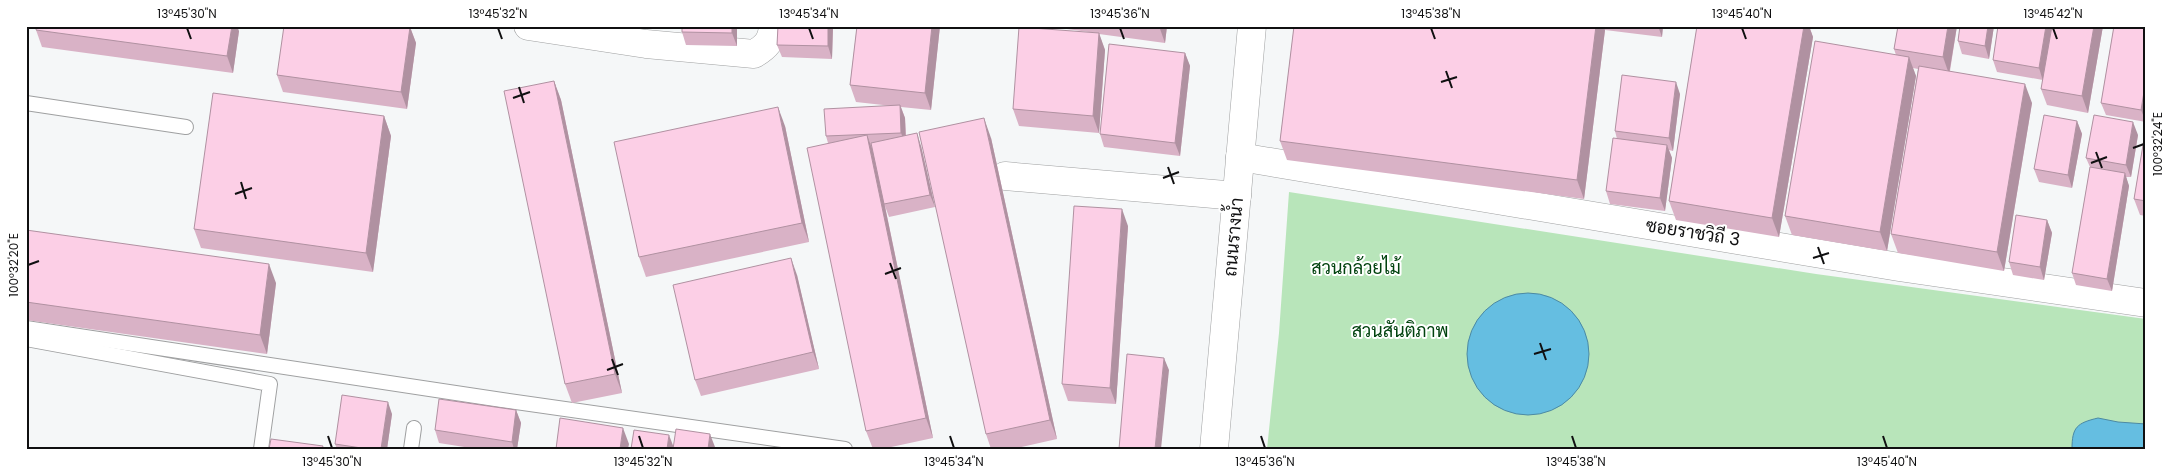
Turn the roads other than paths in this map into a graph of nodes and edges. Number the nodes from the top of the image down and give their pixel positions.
1 (528, 26) edge
2 (773, 26) edge
3 (1252, 26) edge
4 (26, 103) edge
5 (186, 127) dead end
6 (1240, 157) junction
7 (1004, 176) dead end
8 (1236, 196) junction
9 (2146, 303) edge
10 (26, 328) edge
11 (26, 339) edge
12 (414, 428) dead end
13 (261, 449) edge
14 (411, 449) edge
15 (846, 449) edge
16 (1214, 449) edge

1 - 2 street
3 - 6 street, ถนนรางน้ำ
4 - 5 lane
6 - 8 street, ถนนรางน้ำ
6 - 9 street, ซอยราชวิถี 3
7 - 8 street
8 - 16 street, ถนนรางน้ำ
10 - 15 lane
11 - 13 lane
12 - 14 lane

